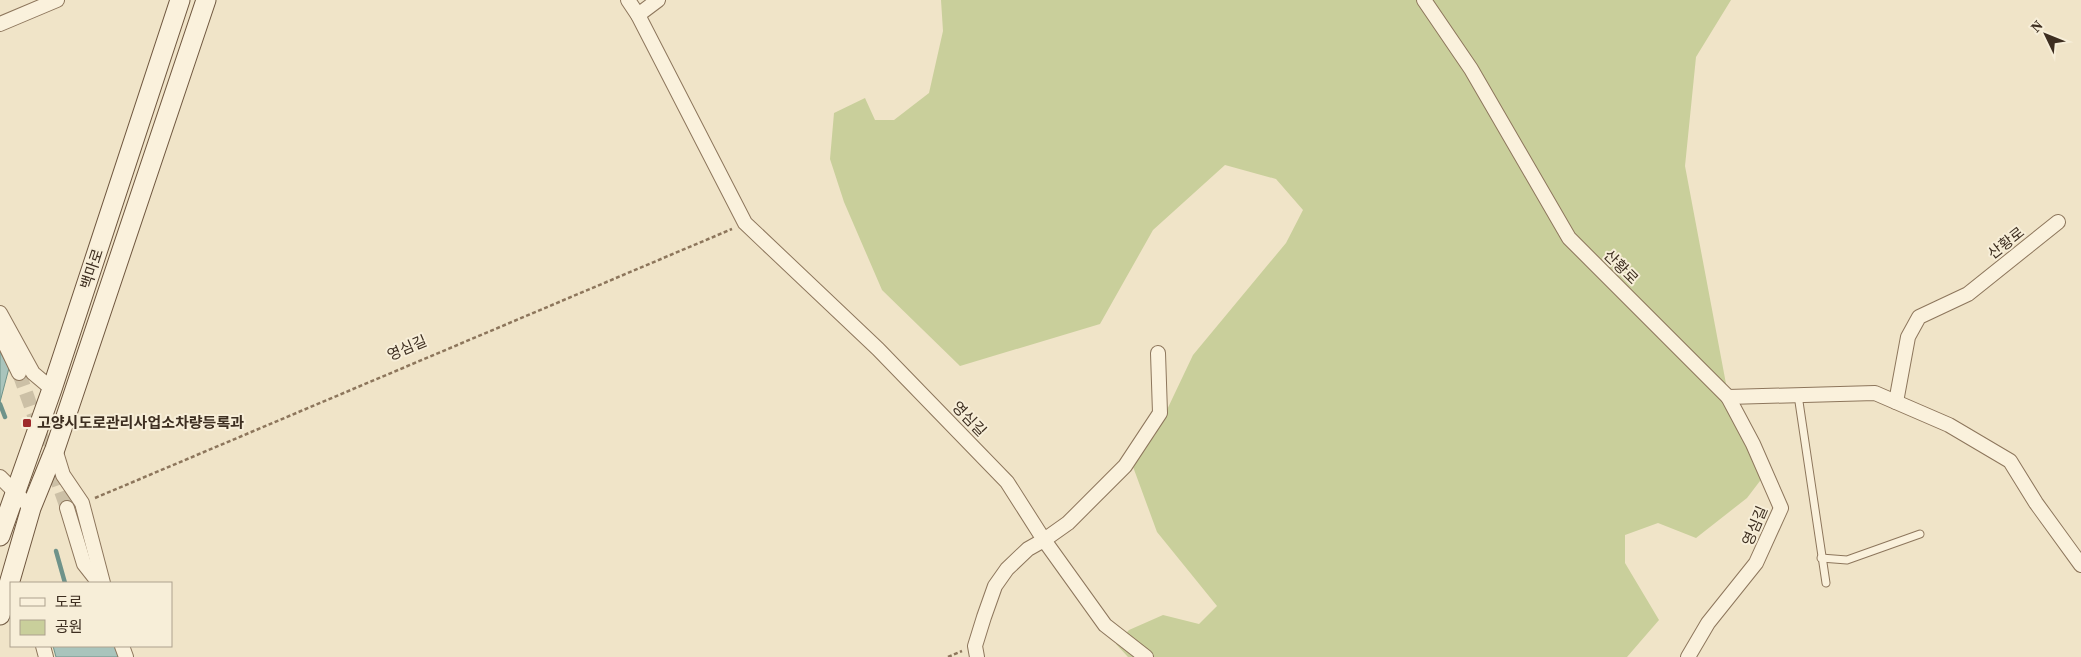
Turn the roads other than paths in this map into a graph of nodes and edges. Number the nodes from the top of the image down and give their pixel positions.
1 (57, 0) edge
2 (180, 0) edge
3 (206, 0) edge
4 (628, 0) edge
5 (658, 0) edge
6 (1424, 0) edge
7 (638, 15) junction
8 (0, 24) edge
9 (2058, 222) dead end
10 (0, 314) edge
11 (0, 322) edge
12 (1158, 353) dead end
13 (19, 374) tunnel mouth
14 (52, 389) junction
15 (1798, 395) junction
16 (1728, 397) junction
17 (1896, 402) junction
18 (55, 449) junction
19 (0, 477) edge
20 (16, 493) junction
21 (31, 508) junction
22 (67, 508) tunnel mouth
23 (1920, 534) dead end
24 (0, 536) edge
25 (1044, 540) junction
26 (1821, 558) junction
27 (2081, 565) edge
28 (12, 582) edge
29 (98, 582) edge
30 (103, 582) edge
31 (1826, 583) dead end
32 (10, 592) edge
33 (5, 612) edge
34 (977, 657) edge
35 (1146, 657) edge
36 (1688, 657) edge

1 - 8 street
2 - 14 main road, 백마로
3 - 18 main road, 백마로
4 - 7 street, 영심길
5 - 7 street
6 - 16 street, 산황로
7 - 25 street, 영심길
9 - 17 street, 산황로
10 - 14 street
11 - 13 street
12 - 25 street
14 - 20 main road, 백마로
15 - 16 street
15 - 17 street
15 - 26 lane
16 - 36 street, 영심길
17 - 27 street
18 - 21 main road, 백마로
18 - 30 street
19 - 20 street
20 - 21 street
20 - 24 main road, 백마로
21 - 28 main road, 백마로
22 - 29 street
23 - 26 lane
25 - 34 street
25 - 35 street, 영심길
26 - 31 lane
32 - 33 main road, 백마로

